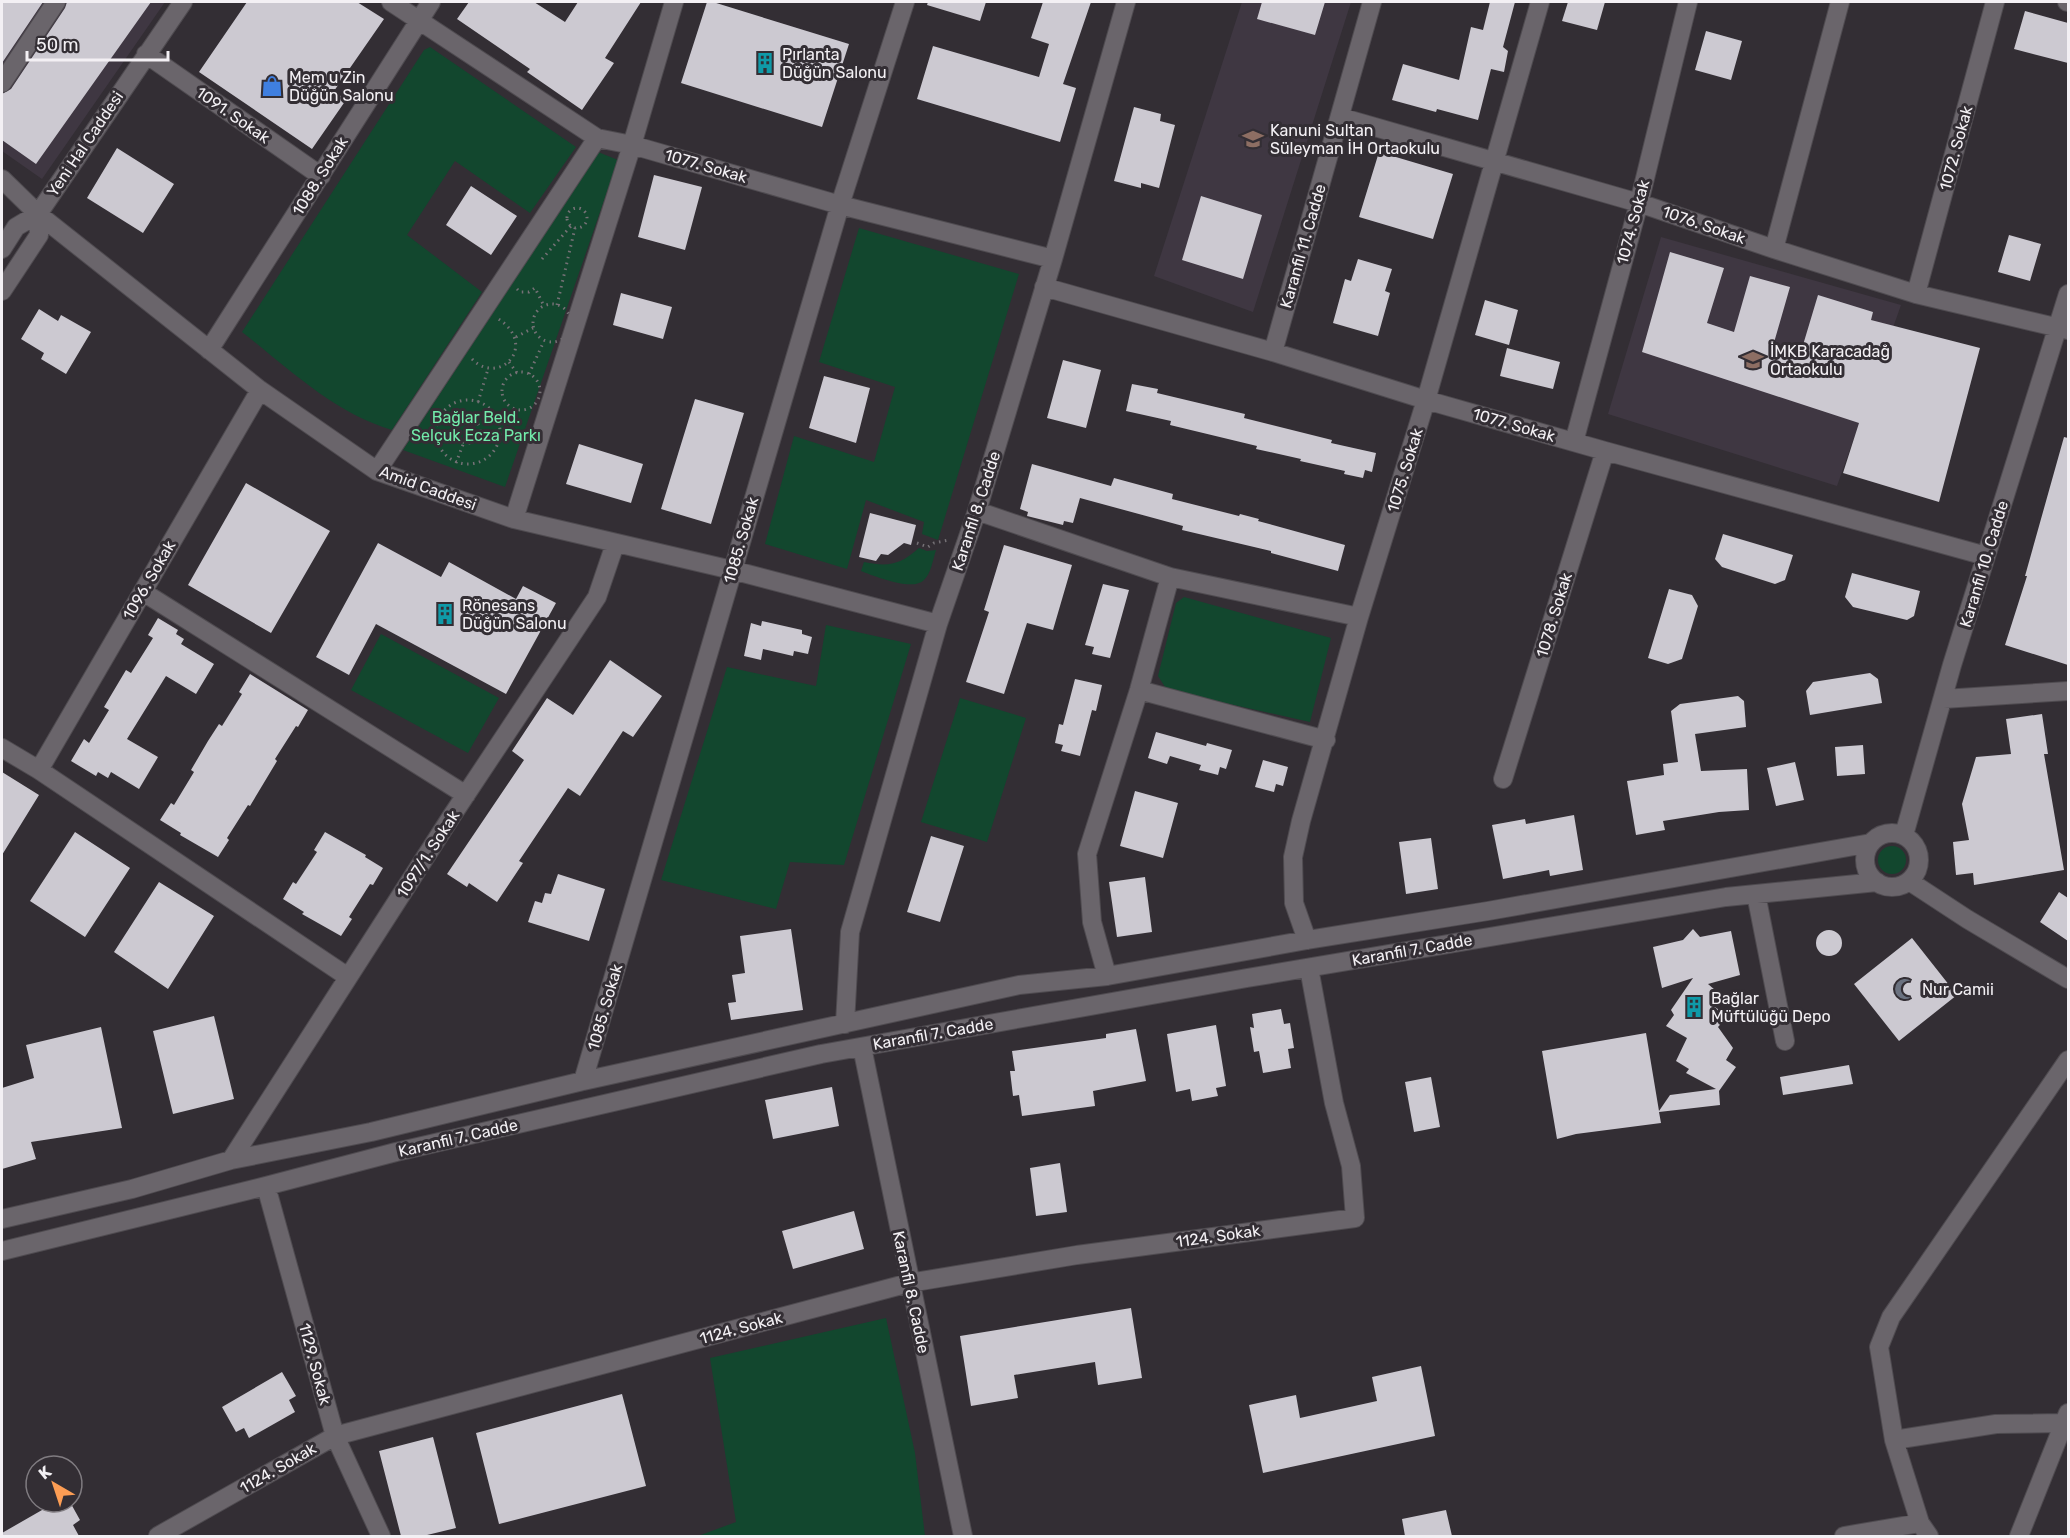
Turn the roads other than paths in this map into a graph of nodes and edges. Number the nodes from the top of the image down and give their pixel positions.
1 (56, 2) edge
2 (183, 2) edge
3 (391, 2) edge
4 (431, 2) edge
5 (674, 2) edge
6 (905, 2) edge
7 (1126, 2) edge
8 (1372, 2) edge
9 (1540, 2) edge
10 (1689, 2) edge
11 (1840, 2) edge
12 (1995, 2) edge
13 (418, 20) junction
14 (146, 54) junction
15 (2, 83) edge
16 (1340, 117) junction
17 (597, 138) junction
18 (632, 145) junction
19 (1493, 160) junction
20 (321, 176) junction
21 (2, 179) edge
22 (1639, 203) junction
23 (840, 205) junction
24 (38, 214) junction
25 (2, 249) edge
26 (1774, 249) junction
27 (1053, 259) junction
28 (1044, 287) junction
29 (2, 291) edge
30 (1916, 294) junction
31 (2068, 294) edge
32 (2064, 328) edge
33 (209, 350) junction
34 (1273, 352) junction
35 (260, 390) junction
36 (1426, 400) junction
37 (1574, 442) junction
38 (1605, 451) junction
39 (377, 471) junction
40 (977, 511) junction
41 (514, 519) junction
42 (615, 544) junction
43 (1986, 556) junction
44 (732, 570) junction
45 (1170, 577) junction
46 (142, 592) junction
47 (1359, 617) junction
48 (938, 624) junction
49 (1139, 690) junction
50 (2068, 691) edge
51 (1943, 699) junction
52 (1326, 740) junction
53 (2, 748) edge
54 (39, 770) junction
55 (1503, 779) dead end
56 (466, 795) junction
57 (1904, 835) junction
58 (1871, 843) junction
59 (1909, 881) junction
60 (1877, 882) junction
61 (1756, 894) junction
62 (1307, 940) junction
63 (1309, 968) junction
64 (1107, 976) junction
65 (348, 977) junction
66 (2068, 979) edge
67 (845, 1023) junction
68 (1785, 1041) dead end
69 (862, 1047) junction
70 (2068, 1060) edge
71 (583, 1081) junction
72 (231, 1160) junction
73 (266, 1186) junction
74 (2, 1219) edge
75 (2, 1251) edge
76 (909, 1283) junction
77 (2066, 1417) edge
78 (335, 1436) junction
79 (1894, 1440) junction
80 (1924, 1530) edge
81 (158, 1536) edge
82 (381, 1536) edge
83 (963, 1536) edge
84 (1844, 1536) edge
85 (2019, 1536) edge

1 - 15 street
2 - 14 street, Yeni Hal Caddesi
3 - 13 street, 1077. Sokak
4 - 13 street, 1088. Sokak
5 - 18 street
6 - 23 street, 1085. Sokak
7 - 27 street, Karanfil 8. Cadde
8 - 16 street, Karanfil 11. Cadde
9 - 19 street, 1075. Sokak
10 - 22 street, 1074. Sokak
11 - 26 street
12 - 30 street, 1072. Sokak
13 - 17 street, 1077. Sokak
13 - 20 street, 1088. Sokak
14 - 20 street, 1091. Sokak
14 - 24 street, Yeni Hal Caddesi
16 - 19 street, 1076. Sokak
16 - 34 street, Karanfil 11. Cadde
17 - 18 street, 1077. Sokak
17 - 39 street
18 - 23 street, 1077. Sokak
18 - 41 street
19 - 22 street, 1076. Sokak
19 - 36 street, 1075. Sokak
20 - 33 street, 1088. Sokak
21 - 24 street, Amid Caddesi
22 - 26 street, 1076. Sokak
22 - 37 street, 1074. Sokak
23 - 27 street, 1077. Sokak
23 - 44 street, 1085. Sokak
24 - 25 street
24 - 29 street, Yeni Hal Caddesi
24 - 33 street, Amid Caddesi
26 - 30 street, 1076. Sokak
27 - 28 street, Karanfil 8. Cadde
28 - 34 street, 1077. Sokak
28 - 40 street, Karanfil 8. Cadde
30 - 32 street, 1076. Sokak
31 - 32 street, Karanfil 10. Cadde
32 - 43 street, Karanfil 10. Cadde
33 - 35 street, Amid Caddesi
34 - 36 street, 1077. Sokak
35 - 39 street, Amid Caddesi
35 - 46 street, 1096. Sokak
36 - 37 street, 1077. Sokak
36 - 47 street, 1075. Sokak
37 - 38 street, 1077. Sokak
38 - 43 street, 1077. Sokak
38 - 55 street, 1078. Sokak
39 - 41 street, Amid Caddesi
40 - 45 street
40 - 48 street, Karanfil 8. Cadde
41 - 42 street, Amid Caddesi
42 - 44 street, Amid Caddesi
42 - 56 street, 1097/1. Sokak
43 - 51 street, Karanfil 10. Cadde
44 - 48 street, Amid Caddesi
44 - 71 street, 1085. Sokak
45 - 47 street
45 - 49 street
46 - 54 street, 1096. Sokak
46 - 56 street
47 - 52 street, 1075. Sokak
48 - 67 street, Karanfil 8. Cadde
49 - 52 street
49 - 64 street
50 - 51 street
51 - 57 street, Karanfil 10. Cadde
52 - 62 street, 1075. Sokak
53 - 54 street
54 - 65 street
56 - 65 street, 1097/1. Sokak
57 - 58 street
57 - 59 street
58 - 60 street
58 - 62 street, Karanfil 7. Cadde
59 - 60 street
59 - 66 street
60 - 61 street, Karanfil 7. Cadde
61 - 63 street, Karanfil 7. Cadde
61 - 68 street
62 - 64 street, Karanfil 7. Cadde
63 - 69 street, Karanfil 7. Cadde
63 - 76 street, 1124. Sokak
64 - 67 street, Karanfil 7. Cadde
65 - 72 street, 1097/1. Sokak
67 - 71 street, Karanfil 7. Cadde
69 - 73 street, Karanfil 7. Cadde
69 - 76 street, Karanfil 8. Cadde
70 - 79 street
71 - 72 street, Karanfil 7. Cadde
72 - 74 street, Karanfil 7. Cadde
73 - 75 street, Karanfil 7. Cadde
73 - 78 street, 1129. Sokak
76 - 78 street, 1124. Sokak
76 - 83 street, Karanfil 8. Cadde
77 - 79 street
77 - 85 street
78 - 81 street, 1124. Sokak
78 - 82 street, 1129. Sokak
79 - 80 street
80 - 84 street

